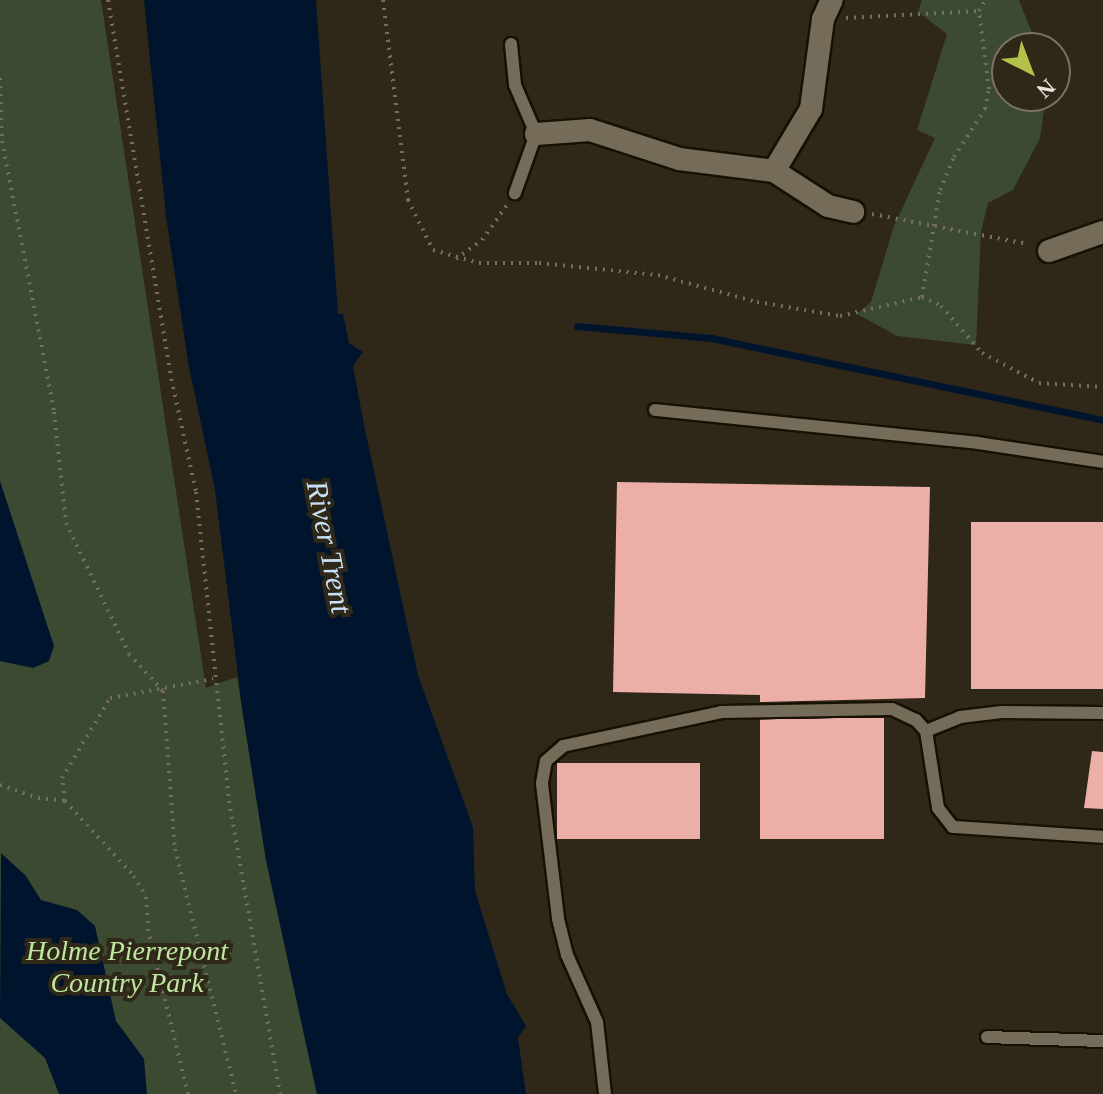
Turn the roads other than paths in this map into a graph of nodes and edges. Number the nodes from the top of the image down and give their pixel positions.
1 (827, 10) edge
2 (511, 44) dead end
3 (536, 134) junction
4 (774, 171) junction
5 (515, 193) road end
6 (853, 212) road end
7 (1103, 232) edge
8 (1049, 251) road end
9 (655, 410) dead end
10 (1103, 462) edge
11 (1103, 713) edge
12 (926, 731) junction
13 (1103, 837) edge
14 (987, 1037) dead end
15 (1103, 1041) edge
16 (605, 1094) edge

1 - 4 street
2 - 3 lane
3 - 4 street
3 - 5 lane
4 - 6 street
7 - 8 street
9 - 10 lane
11 - 12 lane
12 - 13 lane
12 - 16 lane
14 - 15 lane

